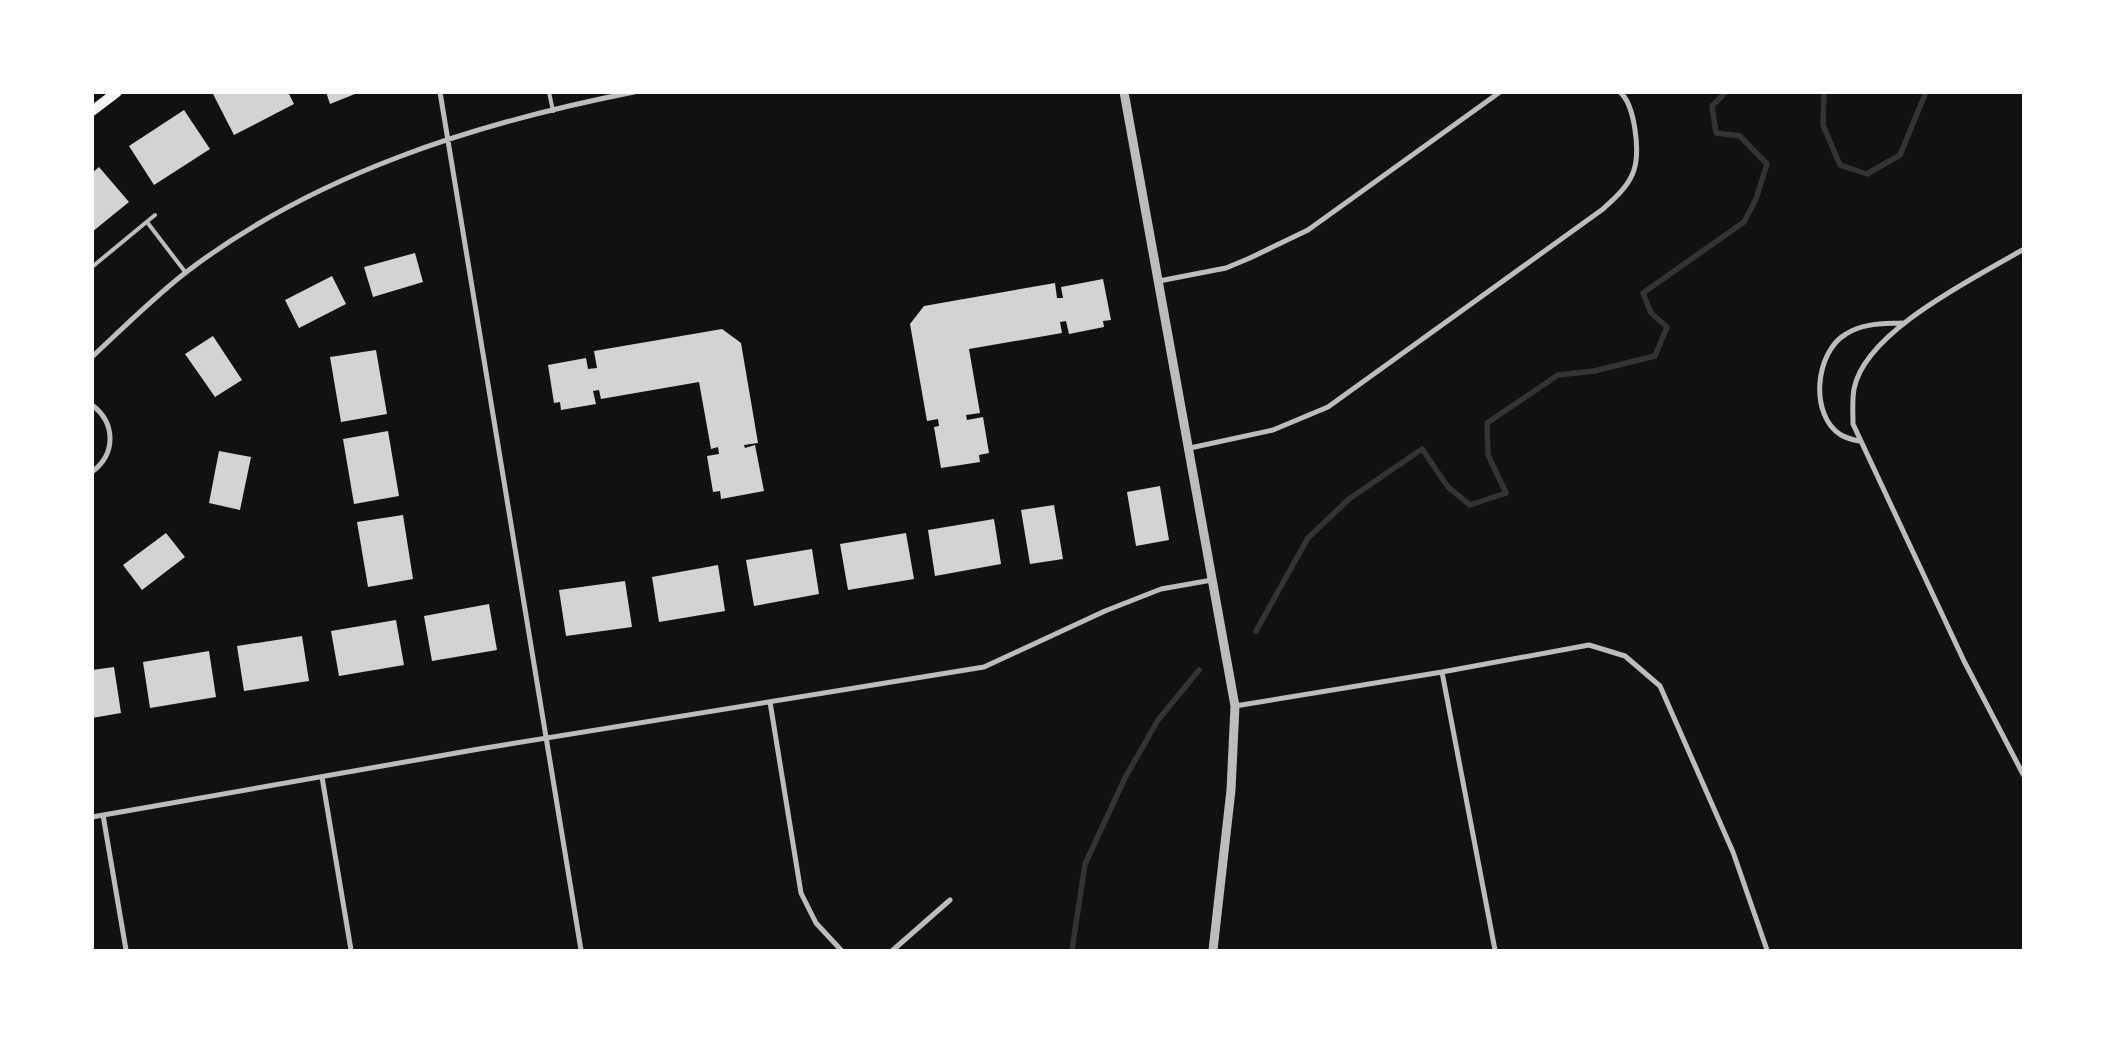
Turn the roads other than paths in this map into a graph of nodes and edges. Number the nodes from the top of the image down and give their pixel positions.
1 (117, 92) edge
2 (440, 92) edge
3 (549, 92) edge
4 (634, 92) edge
5 (1124, 92) edge
6 (1500, 92) edge
7 (1622, 94) edge
8 (92, 111) edge
9 (553, 111) junction
10 (448, 139) junction
11 (155, 215) dead end
12 (147, 222) junction
13 (2024, 249) edge
14 (92, 267) edge
15 (186, 273) junction
16 (1159, 281) junction
17 (1902, 323) junction
18 (92, 357) edge
19 (92, 405) edge
20 (1859, 442) junction
21 (1190, 448) junction
22 (92, 472) edge
23 (1212, 580) junction
24 (1442, 672) junction
25 (770, 702) junction
26 (1235, 706) junction
27 (546, 739) junction
28 (2024, 776) edge
29 (322, 777) junction
30 (103, 815) junction
31 (92, 817) edge
32 (950, 900) dead end
33 (126, 950) edge
34 (351, 950) edge
35 (581, 950) edge
36 (841, 950) edge
37 (893, 950) edge
38 (1213, 950) edge
39 (1495, 950) edge
40 (1767, 950) edge

1 - 8 main road
2 - 10 street
3 - 9 lane
4 - 9 street
5 - 16 street
6 - 16 street
7 - 21 street
9 - 10 street
10 - 15 street
10 - 27 street
11 - 12 lane
12 - 14 lane
12 - 15 lane
13 - 17 street
15 - 18 street
16 - 21 street
17 - 20 street
17 - 20 street
19 - 22 street
20 - 28 street
21 - 23 street
23 - 25 street
23 - 26 street
24 - 26 street
24 - 39 street
24 - 40 street
25 - 27 street
25 - 36 street
26 - 38 street
27 - 29 street
27 - 35 street
29 - 30 street
29 - 34 street
30 - 31 street
30 - 33 street
32 - 37 street

